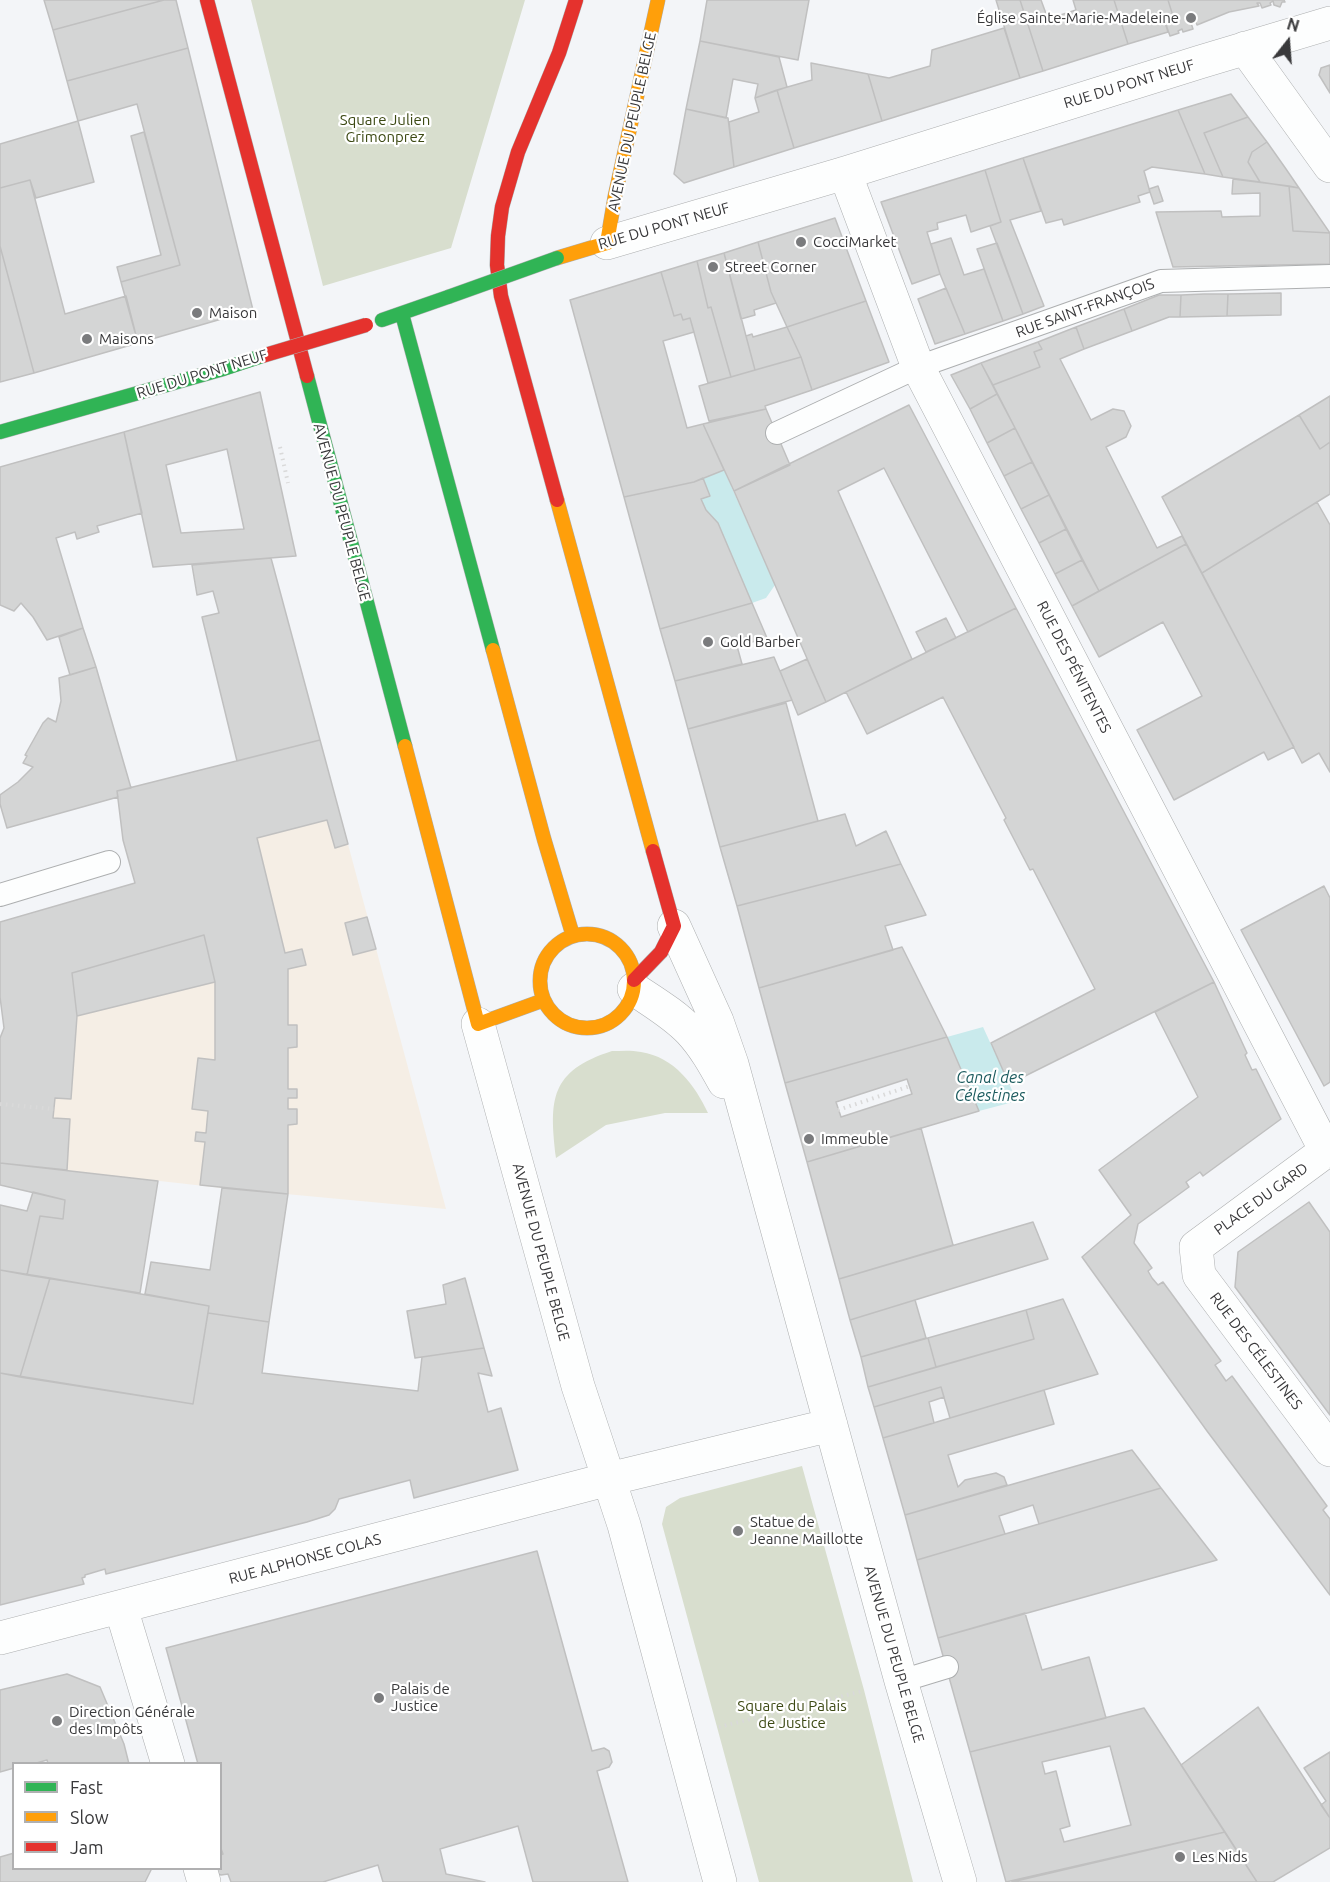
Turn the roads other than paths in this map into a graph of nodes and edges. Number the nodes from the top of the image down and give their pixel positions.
1 (207, 0) edge
2 (576, 0) edge
3 (658, 0) edge
4 (1330, 23) edge
5 (1245, 48) junction
6 (1330, 166) edge
7 (845, 173) junction
8 (607, 243) junction
9 (1330, 276) edge
10 (402, 314) junction
11 (918, 367) junction
12 (0, 432) edge
13 (777, 433) dead end
14 (109, 862) dead end
15 (0, 895) edge
16 (674, 926) junction
17 (573, 936) junction
18 (634, 985) junction
19 (544, 1000) junction
20 (478, 1024) junction
21 (751, 1137) junction
22 (1328, 1149) edge
23 (1196, 1247) joint
24 (831, 1425) junction
25 (1330, 1450) edge
26 (609, 1479) junction
27 (121, 1608) junction
28 (0, 1638) edge
29 (947, 1667) dead end
30 (901, 1681) junction
31 (167, 1762) edge
32 (720, 1882) edge
33 (960, 1882) edge

1 - 20 street, AVENUE DU PEUPLE BELGE
2 - 16 street, AVENUE DU PEUPLE BELGE
3 - 8 street, AVENUE DU PEUPLE BELGE
4 - 5 street, RUE DU PONT NEUF
5 - 6 street
5 - 7 street, RUE DU PONT NEUF
7 - 8 street, RUE DU PONT NEUF
7 - 11 street, RUE DES PÉNITENTES
8 - 10 street, RUE DU PONT NEUF, bridge
9 - 11 lane, RUE SAINT-FRANÇOIS
10 - 12 street, RUE DU PONT NEUF, bridge
10 - 17 street
11 - 13 lane, RUE SAINT-FRANÇOIS
11 - 22 street, RUE DES PÉNITENTES
14 - 15 lane
16 - 18 street
16 - 21 street, AVENUE DU PEUPLE BELGE
17 - 18 street
17 - 19 street
18 - 19 street
18 - 21 street, AVENUE DU PEUPLE BELGE
19 - 20 street
20 - 26 street, AVENUE DU PEUPLE BELGE
21 - 24 street, AVENUE DU PEUPLE BELGE
22 - 23 street, PLACE DU GARD
23 - 25 street, RUE DES CÉLESTINES
24 - 26 street
24 - 30 street, AVENUE DU PEUPLE BELGE
26 - 27 street, RUE ALPHONSE COLAS
26 - 32 street, AVENUE DU PEUPLE BELGE
27 - 28 street, RUE ALPHONSE COLAS
27 - 31 street
29 - 30 lane
30 - 33 street, AVENUE DU PEUPLE BELGE

